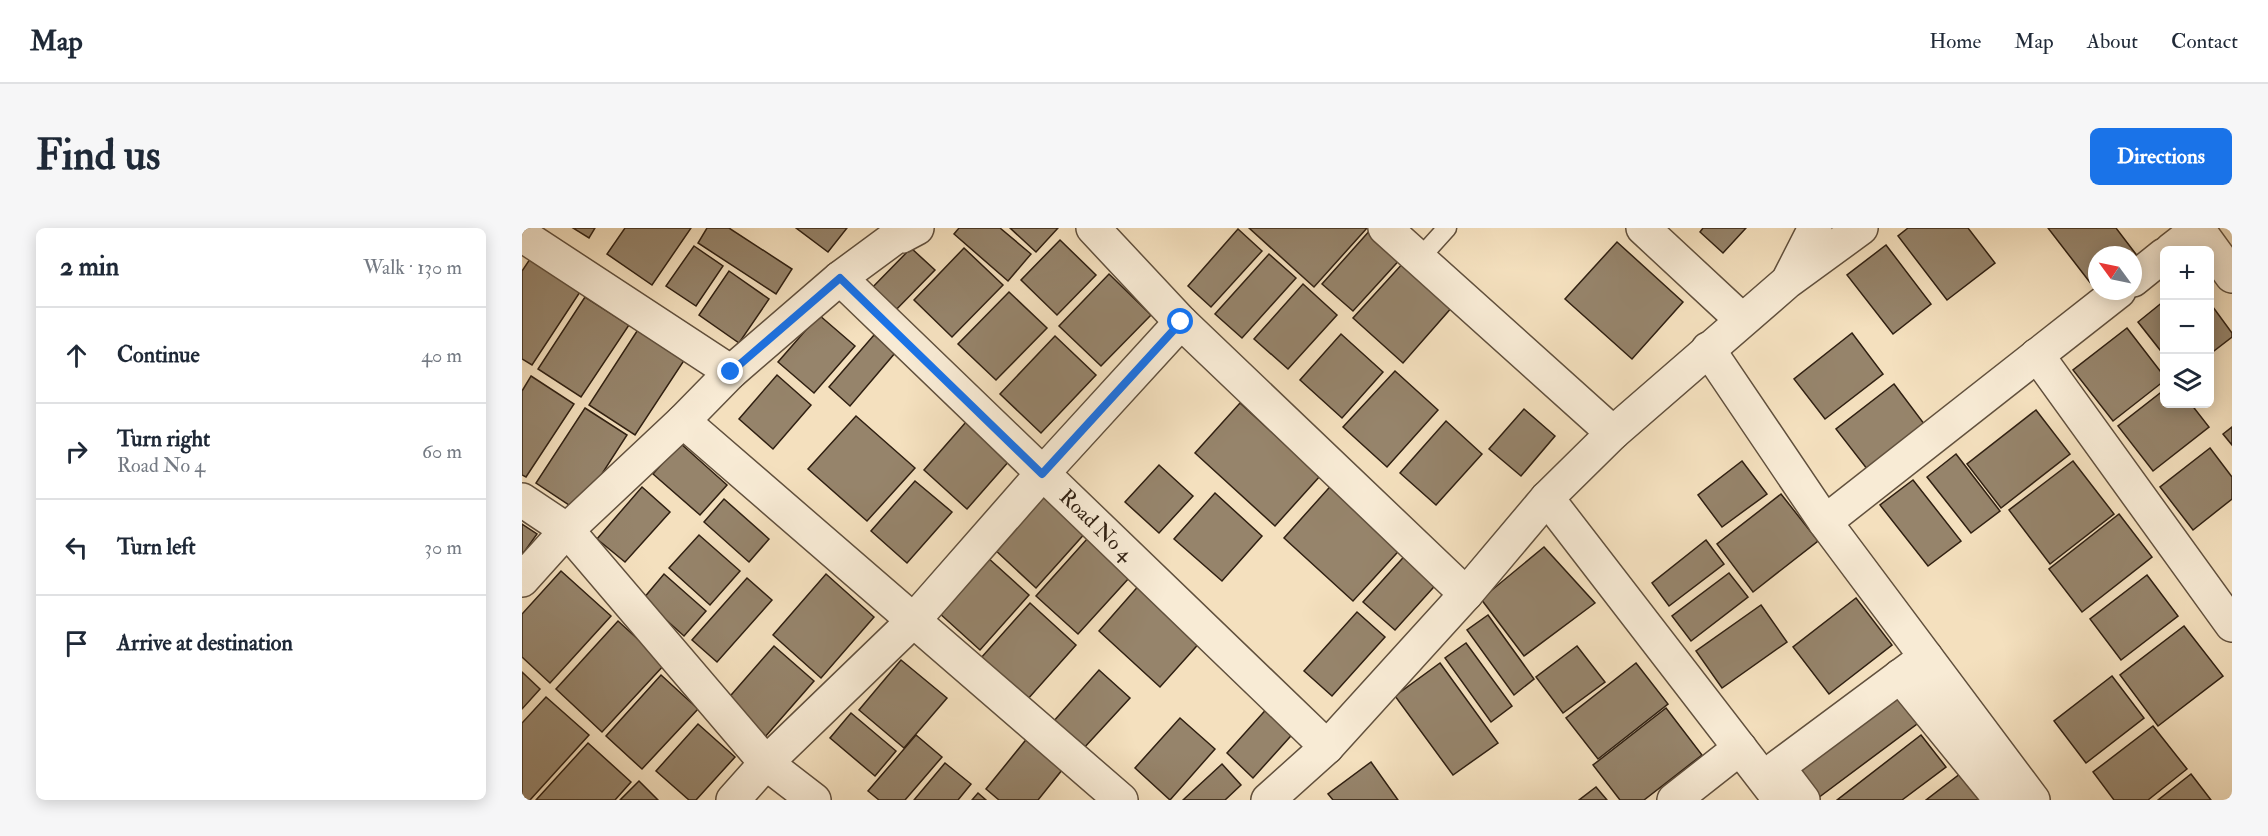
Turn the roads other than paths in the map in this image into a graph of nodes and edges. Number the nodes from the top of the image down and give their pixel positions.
1 (1094, 228) edge
2 (1385, 228) edge
3 (1447, 228) edge
4 (1643, 228) edge
5 (1815, 228) edge
6 (1861, 228) edge
7 (2199, 228) edge
8 (904, 230) edge
9 (522, 235) edge
10 (2176, 246) edge
11 (2160, 258) edge
12 (1419, 259) junction
13 (2142, 273) edge
14 (2232, 276) edge
15 (840, 278) junction
16 (1787, 282) junction
17 (2107, 300) edge
18 (1742, 320) junction
19 (1181, 322) junction
20 (1708, 349) junction
21 (2037, 355) junction
22 (731, 372) junction
23 (683, 421) junction
24 (1613, 433) junction
25 (1042, 474) junction
26 (1547, 498) junction
27 (522, 501) edge
28 (1825, 522) junction
29 (567, 530) junction
30 (522, 580) edge
31 (1466, 594) junction
32 (913, 621) junction
33 (2232, 625) edge
34 (1930, 680) junction
35 (1327, 747) junction
36 (1740, 748) junction
37 (766, 763) junction
38 (733, 800) edge
39 (814, 800) edge
40 (1121, 800) edge
41 (1268, 800) edge
42 (1674, 800) edge
43 (1780, 800) edge
44 (1803, 800) edge
45 (2001, 800) edge
46 (2033, 800) edge

1 - 19 street
2 - 12 street
3 - 12 lane
4 - 18 street
5 - 16 street
6 - 16 street
7 - 10 street
7 - 14 street
8 - 15 street
9 - 22 street
11 - 13 street
12 - 24 street
15 - 22 street
15 - 25 street, Road No 4
16 - 18 street
17 - 21 street
18 - 20 street
19 - 25 street
19 - 31 street
20 - 24 street
20 - 28 street
21 - 28 street
21 - 33 street
22 - 23 street
23 - 29 street
23 - 32 street
24 - 26 street
25 - 32 street
25 - 35 street, Road No 4
26 - 31 street
26 - 36 street
27 - 29 street
28 - 34 street
29 - 30 street
29 - 37 street
31 - 35 street
32 - 37 street
32 - 40 street
34 - 44 street
34 - 45 street
34 - 46 street
35 - 41 street
36 - 42 street
36 - 43 street
37 - 38 street
37 - 39 street

